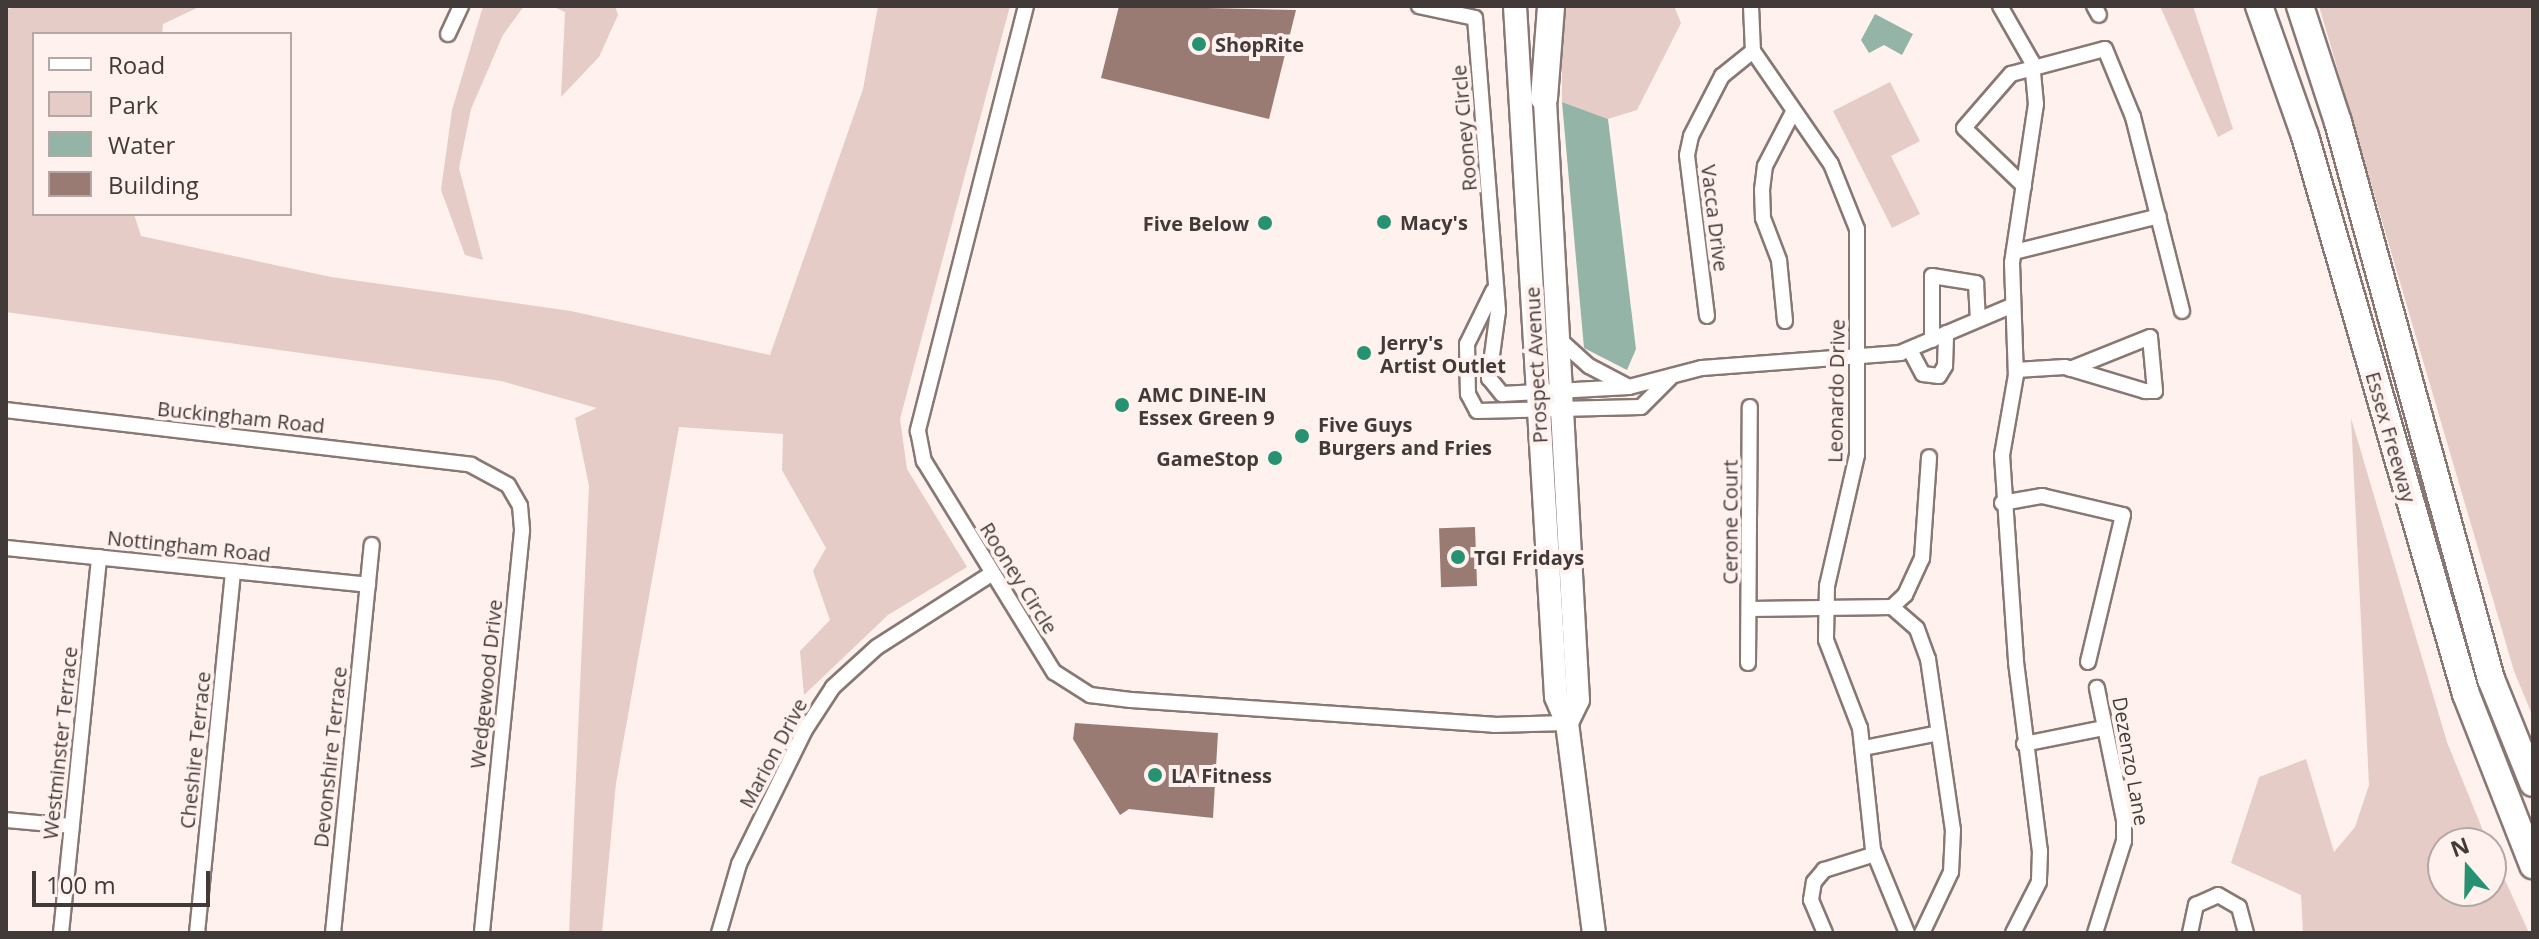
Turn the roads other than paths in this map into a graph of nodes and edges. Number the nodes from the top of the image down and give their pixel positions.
1 (461, 6) edge
2 (1026, 6) edge
3 (1419, 6) edge
4 (1515, 6) edge
5 (1540, 6) edge
6 (1551, 6) edge
7 (1751, 6) edge
8 (2000, 6) edge
9 (2259, 6) edge
10 (2300, 6) edge
11 (448, 34) dead end
12 (1753, 51) junction
13 (2033, 68) junction
14 (1544, 98) junction
15 (1792, 114) junction
16 (2024, 186) junction
17 (2159, 216) junction
18 (2014, 252) junction
19 (1493, 291) junction
20 (2011, 306) junction
21 (2182, 311) dead end
22 (1707, 316) dead end
23 (1978, 319) junction
24 (1785, 321) dead end
25 (1946, 333) junction
26 (1560, 340) junction
27 (1932, 340) junction
28 (1910, 350) junction
29 (1856, 357) junction
30 (2070, 369) junction
31 (2016, 370) junction
32 (1670, 378) junction
33 (1629, 387) junction
34 (1563, 402) junction
35 (1538, 403) junction
36 (1750, 407) dead end
37 (6, 410) edge
38 (1929, 457) dead end
39 (471, 465) joint
40 (2002, 503) junction
41 (372, 545) dead end
42 (6, 548) edge
43 (99, 557) junction
44 (233, 571) junction
45 (991, 574) junction
46 (368, 585) junction
47 (1892, 607) junction
48 (1825, 608) junction
49 (1750, 609) junction
50 (2088, 662) dead end
51 (1748, 663) dead end
52 (2097, 688) dead end
53 (1567, 723) junction
54 (2104, 728) junction
55 (1939, 733) junction
56 (2024, 744) junction
57 (1864, 748) junction
58 (2533, 783) edge
59 (6, 820) edge
60 (72, 826) junction
61 (1875, 854) junction
62 (2533, 865) edge
63 (61, 933) edge
64 (197, 933) edge
65 (333, 933) edge
66 (482, 933) edge
67 (719, 933) edge
68 (1594, 933) edge
69 (1825, 933) edge
70 (1907, 933) edge
71 (1922, 933) edge
72 (2013, 933) edge
73 (2095, 933) edge
74 (2190, 933) edge
75 (2246, 933) edge

1 - 11 street
2 - 45 street, Rooney Circle
3 - 19 street, Rooney Circle
4 - 35 main road, Prospect Avenue
5 - 14 main road, Prospect Avenue
6 - 14 highway
7 - 12 street, Leonardo Drive
8 - 13 street
9 - 62 highway, Essex Freeway
10 - 58 highway, Essex Freeway
12 - 15 street, Leonardo Drive
12 - 22 street, Vacca Drive
13 - 16 street
13 - 16 street
13 - 17 street
14 - 26 main road, Prospect Avenue
15 - 24 street
15 - 29 street, Leonardo Drive
16 - 18 street
17 - 18 street
17 - 21 street
18 - 20 street
19 - 35 street, Rooney Circle
19 - 35 street, Rooney Circle
20 - 23 street
20 - 31 street
23 - 25 street
23 - 27 street
25 - 27 street
25 - 28 street
26 - 33 street
26 - 34 main road, Prospect Avenue
27 - 28 street
28 - 29 street
29 - 32 street
29 - 48 street, Leonardo Drive
30 - 30 street
30 - 31 street
31 - 40 street
32 - 33 street
32 - 34 street
33 - 34 street
34 - 35 street, Rooney Circle
34 - 53 main road, Prospect Avenue
35 - 53 main road, Prospect Avenue
36 - 49 street, Cerone Court
37 - 39 street, Buckingham Road
38 - 47 street
39 - 66 street, Wedgewood Drive
40 - 50 street
40 - 56 street
41 - 46 street, Devonshire Terrace
42 - 43 street, Nottingham Road
43 - 44 street, Nottingham Road
43 - 60 street, Westminster Terrace
44 - 46 street, Nottingham Road
44 - 64 street, Cheshire Terrace
45 - 53 street, Rooney Circle
45 - 67 street, Marion Drive
46 - 65 street, Devonshire Terrace
47 - 48 street, Cerone Court
47 - 55 street
48 - 49 street, Cerone Court
48 - 57 street, Leonardo Drive
49 - 51 street
52 - 54 street, Dezenzo Lane
53 - 68 main road, Prospect Avenue
54 - 56 street
54 - 73 street, Dezenzo Lane
55 - 57 street
55 - 71 street
56 - 72 street
57 - 61 street, Leonardo Drive
59 - 60 street
60 - 63 street, Westminster Terrace
61 - 69 street
61 - 70 street, Leonardo Drive
74 - 75 street

